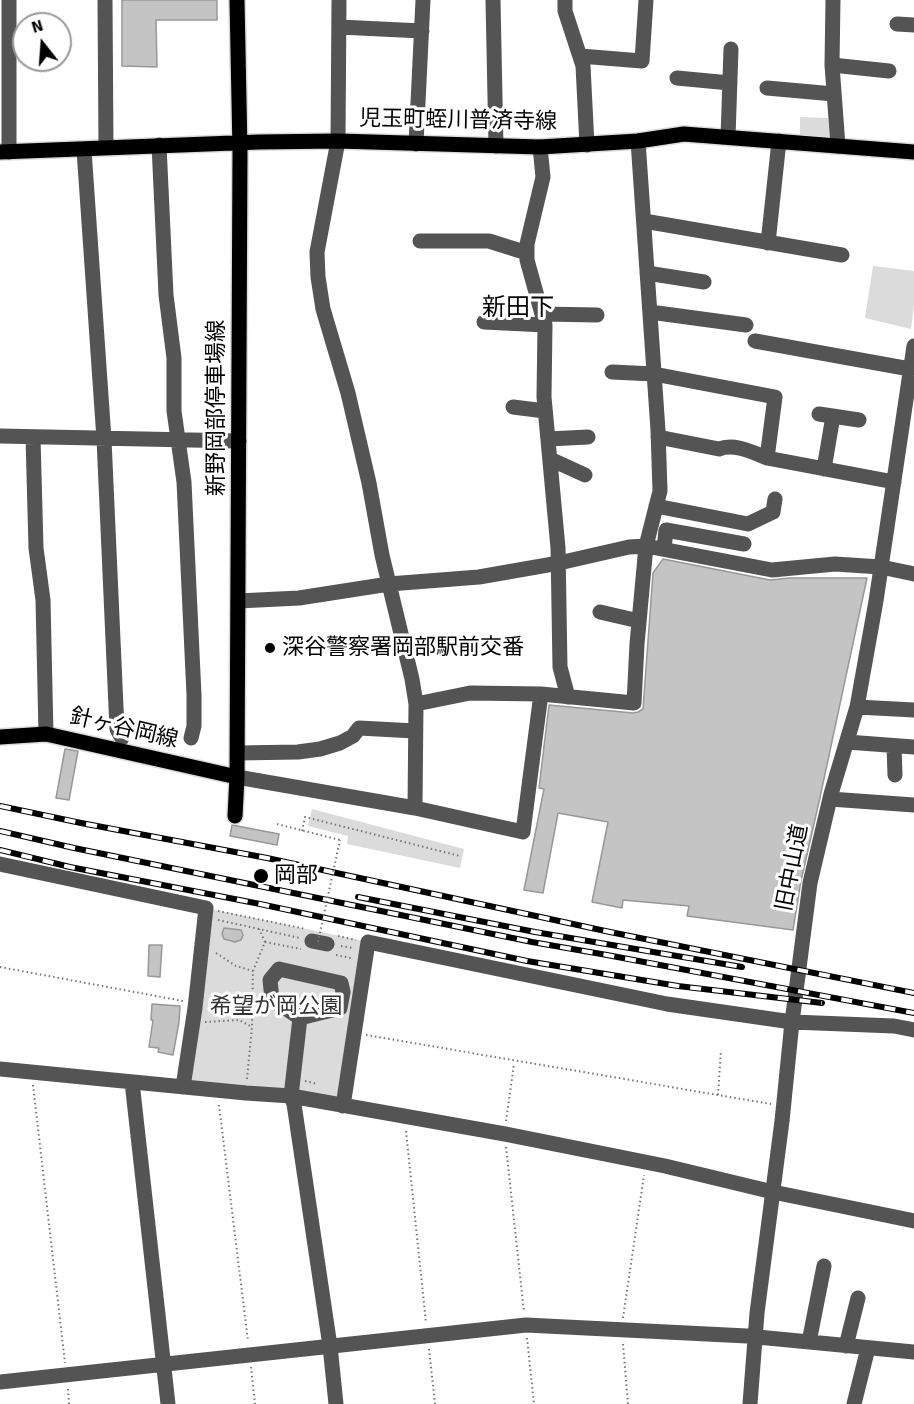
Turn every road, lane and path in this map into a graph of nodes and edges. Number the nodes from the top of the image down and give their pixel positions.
1 (9, 0) edge
2 (105, 0) edge
3 (237, 0) edge
4 (339, 0) edge
5 (423, 0) edge
6 (493, 0) edge
7 (565, 0) edge
8 (646, 0) edge
9 (833, 0) edge
10 (897, 24) dead end
11 (914, 25) edge
12 (339, 27) junction
13 (422, 31) junction
14 (731, 49) dead end
15 (580, 56) junction
16 (832, 65) junction
17 (889, 71) dead end
18 (677, 78) dead end
19 (730, 84) junction
20 (767, 88) dead end
21 (834, 94) junction
22 (728, 137) junction
23 (338, 141) junction
24 (638, 141) junction
25 (779, 141) junction
26 (240, 142) junction
27 (416, 144) junction
28 (159, 145) junction
29 (587, 145) junction
30 (496, 146) junction
31 (838, 146) junction
32 (106, 147) junction
33 (540, 147) junction
34 (84, 150) junction
35 (4, 152) edge
36 (914, 152) edge
37 (644, 221) junction
38 (420, 241) dead end
39 (768, 243) junction
40 (527, 253) junction
41 (842, 255) dead end
42 (647, 273) junction
43 (704, 282) dead end
44 (650, 312) junction
45 (597, 315) dead end
46 (544, 320) junction
47 (484, 322) dead end
48 (746, 326) dead end
49 (755, 341) dead end
50 (914, 346) edge
51 (912, 368) edge
52 (612, 372) dead end
53 (654, 374) junction
54 (910, 398) edge
55 (513, 406) dead end
56 (545, 411) junction
57 (859, 420) dead end
58 (0, 436) edge
59 (33, 437) junction
60 (588, 437) dead end
61 (658, 437) junction
62 (104, 438) junction
63 (548, 439) junction
64 (178, 440) junction
65 (239, 441) junction
66 (907, 451) edge
67 (767, 458) junction
68 (550, 459) junction
69 (824, 469) junction
70 (585, 475) dead end
71 (894, 482) junction
72 (776, 500) dead end
73 (656, 506) junction
74 (744, 544) dead end
75 (646, 546) junction
76 (664, 549) junction
77 (559, 562) junction
78 (881, 567) junction
79 (914, 574) edge
80 (389, 584) junction
81 (238, 601) junction
82 (600, 612) dead end
83 (639, 621) junction
84 (541, 694) junction
85 (568, 697) junction
86 (416, 704) junction
87 (858, 707) junction
88 (914, 710) edge
89 (415, 731) junction
90 (46, 734) junction
91 (0, 737) edge
92 (122, 738) dead end
93 (191, 738) dead end
94 (847, 742) junction
95 (894, 746) junction
96 (914, 747) edge
97 (238, 753) junction
98 (895, 775) dead end
99 (237, 777) junction
100 (830, 799) junction
101 (914, 805) edge
102 (415, 808) junction
103 (235, 816) dead end
104 (277, 824) dead end
105 (302, 831) junction
106 (460, 856) dead end
107 (0, 864) edge
108 (205, 913) junction
109 (259, 929) junction
110 (292, 937) dead end
111 (321, 937) junction
112 (368, 942) junction
113 (201, 949) junction
114 (0, 967) edge
115 (253, 971) junction
116 (195, 1003) junction
117 (300, 1018) junction
118 (193, 1022) junction
119 (792, 1022) junction
120 (252, 1027) junction
121 (914, 1030) edge
122 (354, 1034) junction
123 (721, 1050) dead end
124 (514, 1064) dead end
125 (0, 1069) edge
126 (33, 1079) dead end
127 (132, 1082) junction
128 (183, 1087) junction
129 (246, 1094) junction
130 (718, 1095) junction
131 (291, 1096) junction
132 (218, 1099) dead end
133 (343, 1106) junction
134 (784, 1106) junction
135 (404, 1117) junction
136 (505, 1134) junction
137 (646, 1162) junction
138 (773, 1192) junction
139 (914, 1221) edge
140 (824, 1266) dead end
141 (858, 1298) dead end
142 (526, 1325) junction
143 (622, 1330) junction
144 (428, 1336) junction
145 (755, 1337) junction
146 (809, 1342) junction
147 (330, 1346) junction
148 (846, 1346) junction
149 (868, 1348) junction
150 (914, 1352) edge
151 (249, 1355) junction
152 (164, 1364) junction
153 (66, 1375) junction
154 (0, 1382) edge
155 (168, 1404) edge
156 (255, 1404) edge
157 (336, 1404) edge
158 (435, 1404) edge
159 (534, 1404) edge
160 (628, 1404) edge
161 (750, 1404) edge
162 (854, 1404) edge

1 - 35 street
2 - 32 street
3 - 26 main road, 新野岡部停車場線
4 - 12 street
5 - 13 street
6 - 30 street
7 - 15 street
8 - 15 street
9 - 16 street
10 - 11 street
12 - 13 street
12 - 23 street
13 - 27 street
14 - 19 street
15 - 29 street
16 - 17 street
16 - 21 street
18 - 19 street
19 - 22 street
20 - 21 street
21 - 31 street
22 - 24 main road, 児玉町蛭川普済寺線
22 - 25 main road, 児玉町蛭川普済寺線
23 - 26 main road, 児玉町蛭川普済寺線
23 - 27 main road, 児玉町蛭川普済寺線
23 - 80 street
24 - 29 main road, 児玉町蛭川普済寺線
24 - 37 street
25 - 31 main road, 児玉町蛭川普済寺線
25 - 39 street
26 - 28 main road, 児玉町蛭川普済寺線
26 - 65 main road, 新野岡部停車場線
27 - 30 main road, 児玉町蛭川普済寺線
28 - 32 main road, 児玉町蛭川普済寺線
28 - 64 street
29 - 33 main road, 児玉町蛭川普済寺線
30 - 33 main road, 児玉町蛭川普済寺線
31 - 36 main road, 児玉町蛭川普済寺線
32 - 34 main road, 児玉町蛭川普済寺線
33 - 40 street
34 - 35 main road, 児玉町蛭川普済寺線
34 - 62 street
37 - 39 street
37 - 42 street
38 - 40 street
39 - 41 street
40 - 46 street
42 - 43 street
42 - 44 street
44 - 48 street
44 - 53 street
45 - 46 street
46 - 47 street
46 - 56 street
49 - 51 street
50 - 51 street, 旧中山道
51 - 54 street, 旧中山道
52 - 53 street
53 - 61 street
53 - 67 street
54 - 66 street, 旧中山道
55 - 56 street
56 - 63 street
57 - 69 street
58 - 59 street
59 - 62 street
59 - 90 street
60 - 63 street
61 - 67 street
61 - 73 street
62 - 64 street
62 - 92 street
63 - 68 street
64 - 65 street
64 - 93 street
65 - 81 main road, 新野岡部停車場線
66 - 71 street, 旧中山道
67 - 69 street
68 - 70 street
68 - 77 street
69 - 71 street
71 - 78 street, 旧中山道
72 - 73 street
73 - 75 street
74 - 76 street
75 - 76 street
75 - 77 street
75 - 83 street
76 - 78 street
77 - 80 street
77 - 85 street
78 - 79 street
78 - 87 street, 旧中山道
80 - 81 street
80 - 86 street
81 - 97 main road, 新野岡部停車場線
82 - 83 street
83 - 85 street
84 - 85 street
84 - 86 street
84 - 102 street
86 - 89 street
87 - 88 street
87 - 94 street, 旧中山道
89 - 97 street
89 - 102 street
90 - 91 main road, 針ヶ谷岡線
90 - 99 main road, 針ヶ谷岡線
94 - 95 street
94 - 100 street, 旧中山道
95 - 96 street
95 - 98 street
97 - 99 main road, 新野岡部停車場線
99 - 102 street
99 - 103 main road, 新野岡部停車場線
100 - 101 street
100 - 119 street, 旧中山道
104 - 105 path
105 - 106 path
105 - 111 path, bridge
107 - 108 street
108 - 109 path
108 - 111 path
108 - 113 street
109 - 110 path
109 - 115 path
111 - 112 path
112 - 119 street
112 - 122 street
113 - 115 path
113 - 116 street
114 - 116 path
115 - 120 path
116 - 118 street
117 - 117 street
117 - 131 street
118 - 120 path
118 - 128 street
119 - 121 street
119 - 134 street, 旧中山道
120 - 129 path
122 - 130 path
122 - 133 street
123 - 130 path
124 - 136 path
125 - 127 street
126 - 153 path
127 - 128 street
127 - 152 street
128 - 129 street
129 - 131 street
130 - 134 path
131 - 133 street
131 - 147 street
132 - 151 path
133 - 135 street
134 - 138 street, 旧中山道
135 - 136 street
135 - 144 path
136 - 137 street
136 - 142 path
137 - 138 street
137 - 143 path
138 - 139 street
138 - 145 street, 旧中山道
140 - 146 street
141 - 148 street
142 - 143 street
142 - 144 street
142 - 159 path
143 - 145 street
143 - 160 path
144 - 147 street
144 - 158 path
145 - 146 street
145 - 161 street, 旧中山道
146 - 148 street
147 - 151 street
147 - 157 street
148 - 149 street
149 - 150 street
149 - 162 street
151 - 152 street
151 - 156 path
152 - 153 street
152 - 155 street
153 - 154 street

